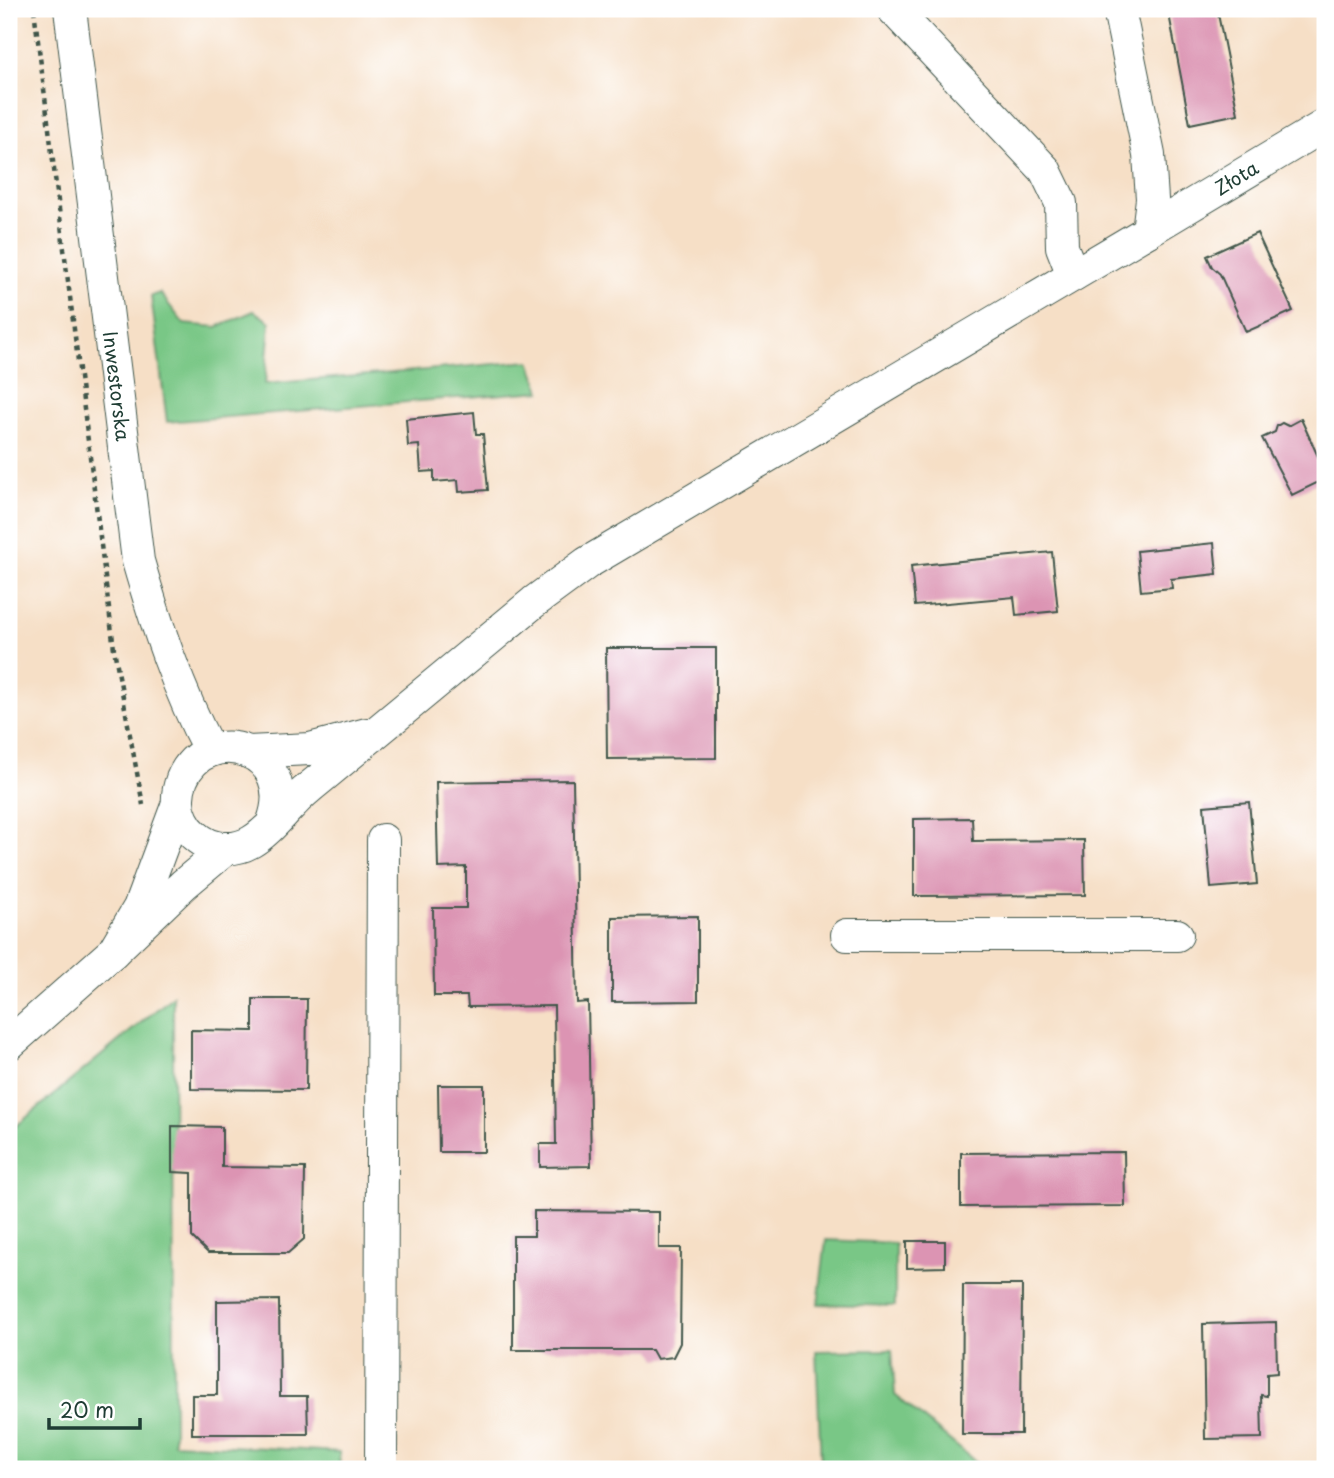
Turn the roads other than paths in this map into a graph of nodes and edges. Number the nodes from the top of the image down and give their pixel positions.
1 (70, 9) edge
2 (892, 9) edge
3 (1119, 9) edge
4 (1325, 125) edge
5 (1148, 231) junction
6 (1073, 275) junction
7 (378, 731) junction
8 (210, 751) junction
9 (248, 752) junction
10 (178, 803) junction
11 (272, 824) junction
12 (383, 840) dead end
13 (227, 848) junction
14 (1177, 934) dead end
15 (847, 935) dead end
16 (113, 952) junction
17 (9, 1044) edge
18 (381, 1469) edge

1 - 8 street, Inwestorska
2 - 6 street
3 - 5 street
4 - 5 street, Złota
5 - 6 street, Złota
6 - 7 street, Złota
7 - 9 street
7 - 11 street, Złota
8 - 9 street
8 - 10 street
9 - 11 street
10 - 13 street
10 - 16 street
11 - 13 street
12 - 18 street
13 - 16 street
14 - 15 street
16 - 17 street

